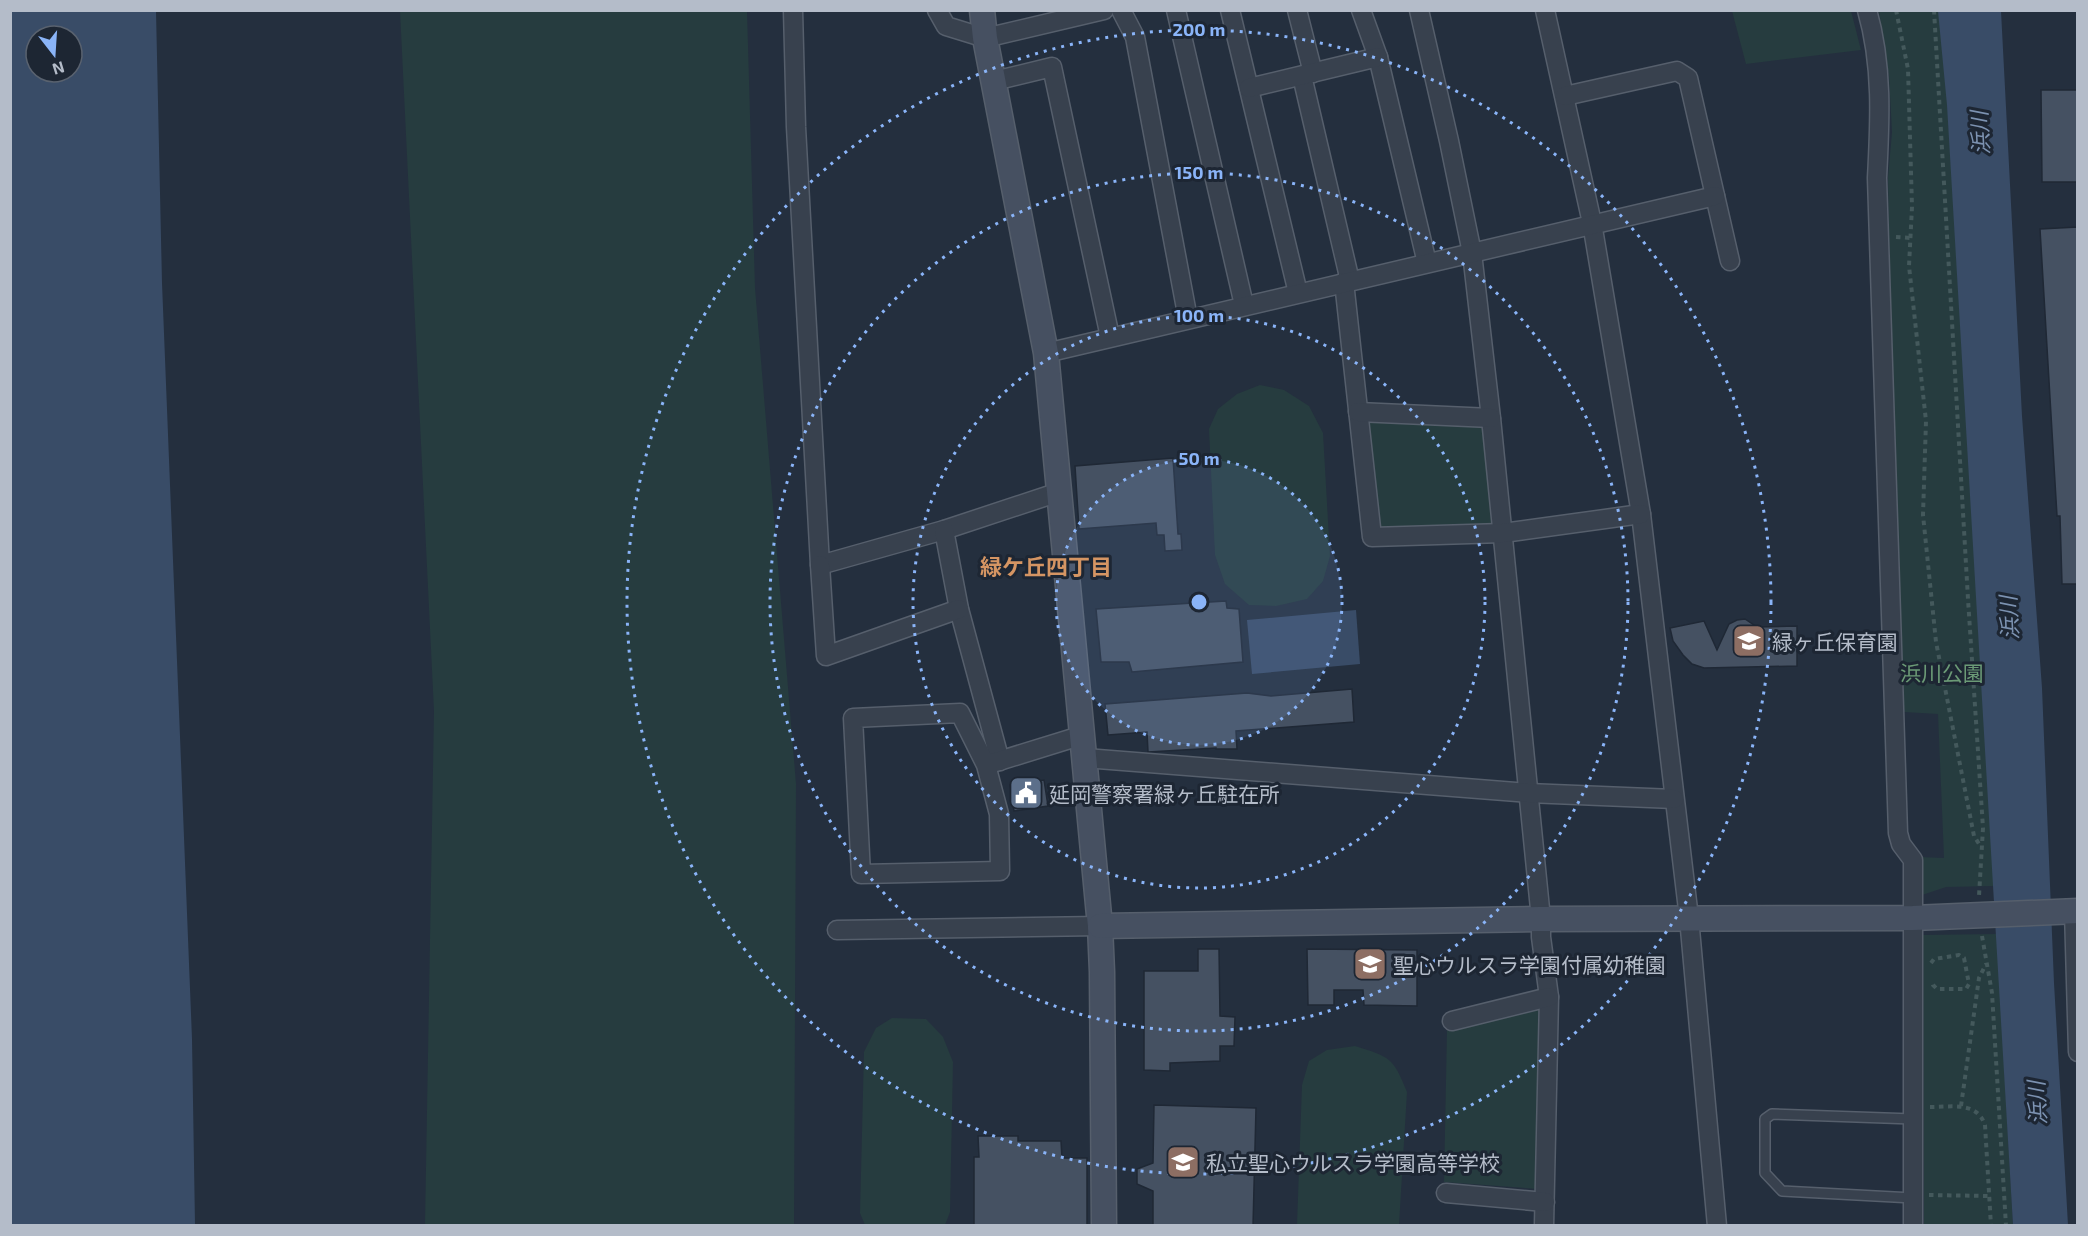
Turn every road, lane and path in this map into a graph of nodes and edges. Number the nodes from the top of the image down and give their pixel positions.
1 (792, 10) edge
2 (938, 10) edge
3 (982, 10) edge
4 (1104, 10) edge
5 (1120, 10) edge
6 (1176, 10) edge
7 (1230, 10) edge
8 (1297, 10) edge
9 (1361, 10) edge
10 (1419, 10) edge
11 (1545, 10) edge
12 (1867, 10) edge
13 (1896, 10) edge
14 (1934, 10) edge
15 (985, 38) junction
16 (1378, 57) junction
17 (1307, 74) junction
18 (994, 81) junction
19 (1249, 88) junction
20 (1564, 96) junction
21 (1715, 195) junction
22 (1593, 223) junction
23 (1472, 253) junction
24 (1730, 261) dead end
25 (1427, 263) junction
26 (1347, 282) junction
27 (1298, 293) junction
28 (1244, 305) junction
29 (1188, 319) junction
30 (1110, 337) junction
31 (1046, 353) junction
32 (1358, 412) junction
33 (1491, 418) junction
34 (1059, 492) junction
35 (1641, 514) junction
36 (944, 530) junction
37 (1503, 533) junction
38 (820, 565) junction
39 (959, 609) junction
40 (1084, 746) junction
41 (993, 763) junction
42 (1528, 793) junction
43 (1674, 799) junction
44 (1982, 848) junction
45 (2073, 911) edge
46 (1985, 914) junction
47 (1541, 918) junction
48 (1689, 918) junction
49 (1913, 918) junction
50 (1100, 926) junction
51 (837, 930) dead end
52 (1987, 964) junction
53 (1913, 975) junction
54 (1932, 975) junction
55 (1549, 997) junction
56 (1452, 1021) dead end
57 (2078, 1052) edge
58 (1960, 1106) junction
59 (1929, 1107) dead end
60 (1913, 1119) junction
61 (1446, 1192) dead end
62 (1988, 1196) junction
63 (1913, 1197) junction
64 (1545, 1202) junction
65 (1104, 1226) edge
66 (1544, 1226) edge
67 (1717, 1226) edge
68 (1913, 1226) edge
69 (1991, 1226) edge
70 (2006, 1226) edge

1 - 38 street
2 - 15 street
3 - 15 street
4 - 15 street
5 - 29 street
6 - 28 street
7 - 19 street
8 - 17 street
9 - 16 street
10 - 23 street
11 - 20 street
12 - 49 street
13 - 44 path
14 - 44 path
15 - 18 street
16 - 17 street
16 - 25 street
17 - 19 street
17 - 26 street
18 - 30 street
18 - 31 street
19 - 27 street
20 - 21 street
20 - 22 street
21 - 22 street
21 - 24 street
22 - 23 street
22 - 35 street
23 - 25 street
23 - 33 street
25 - 26 street
26 - 27 street
26 - 32 street
27 - 28 street
28 - 29 street
29 - 30 street
30 - 31 street
31 - 34 street
32 - 33 street
32 - 37 street
33 - 37 street
34 - 36 street
34 - 40 street
35 - 37 street
35 - 43 street
36 - 38 street
36 - 39 street
37 - 42 street
38 - 39 street
39 - 41 street
40 - 41 street
40 - 42 street
40 - 50 street
41 - 41 street
42 - 43 street
42 - 47 street
43 - 48 street
44 - 46 path
45 - 46 street
45 - 57 street
46 - 49 street
46 - 52 path
47 - 48 street
47 - 50 street
47 - 55 street
48 - 49 street
48 - 67 street
49 - 53 street
50 - 51 street
50 - 65 street
52 - 58 path
52 - 70 path
53 - 54 path
53 - 60 street
54 - 54 path
55 - 56 street
55 - 64 street
58 - 59 path
58 - 62 path
60 - 63 street
60 - 63 lane
61 - 64 street
62 - 63 path
62 - 69 path
63 - 68 street
64 - 66 street

